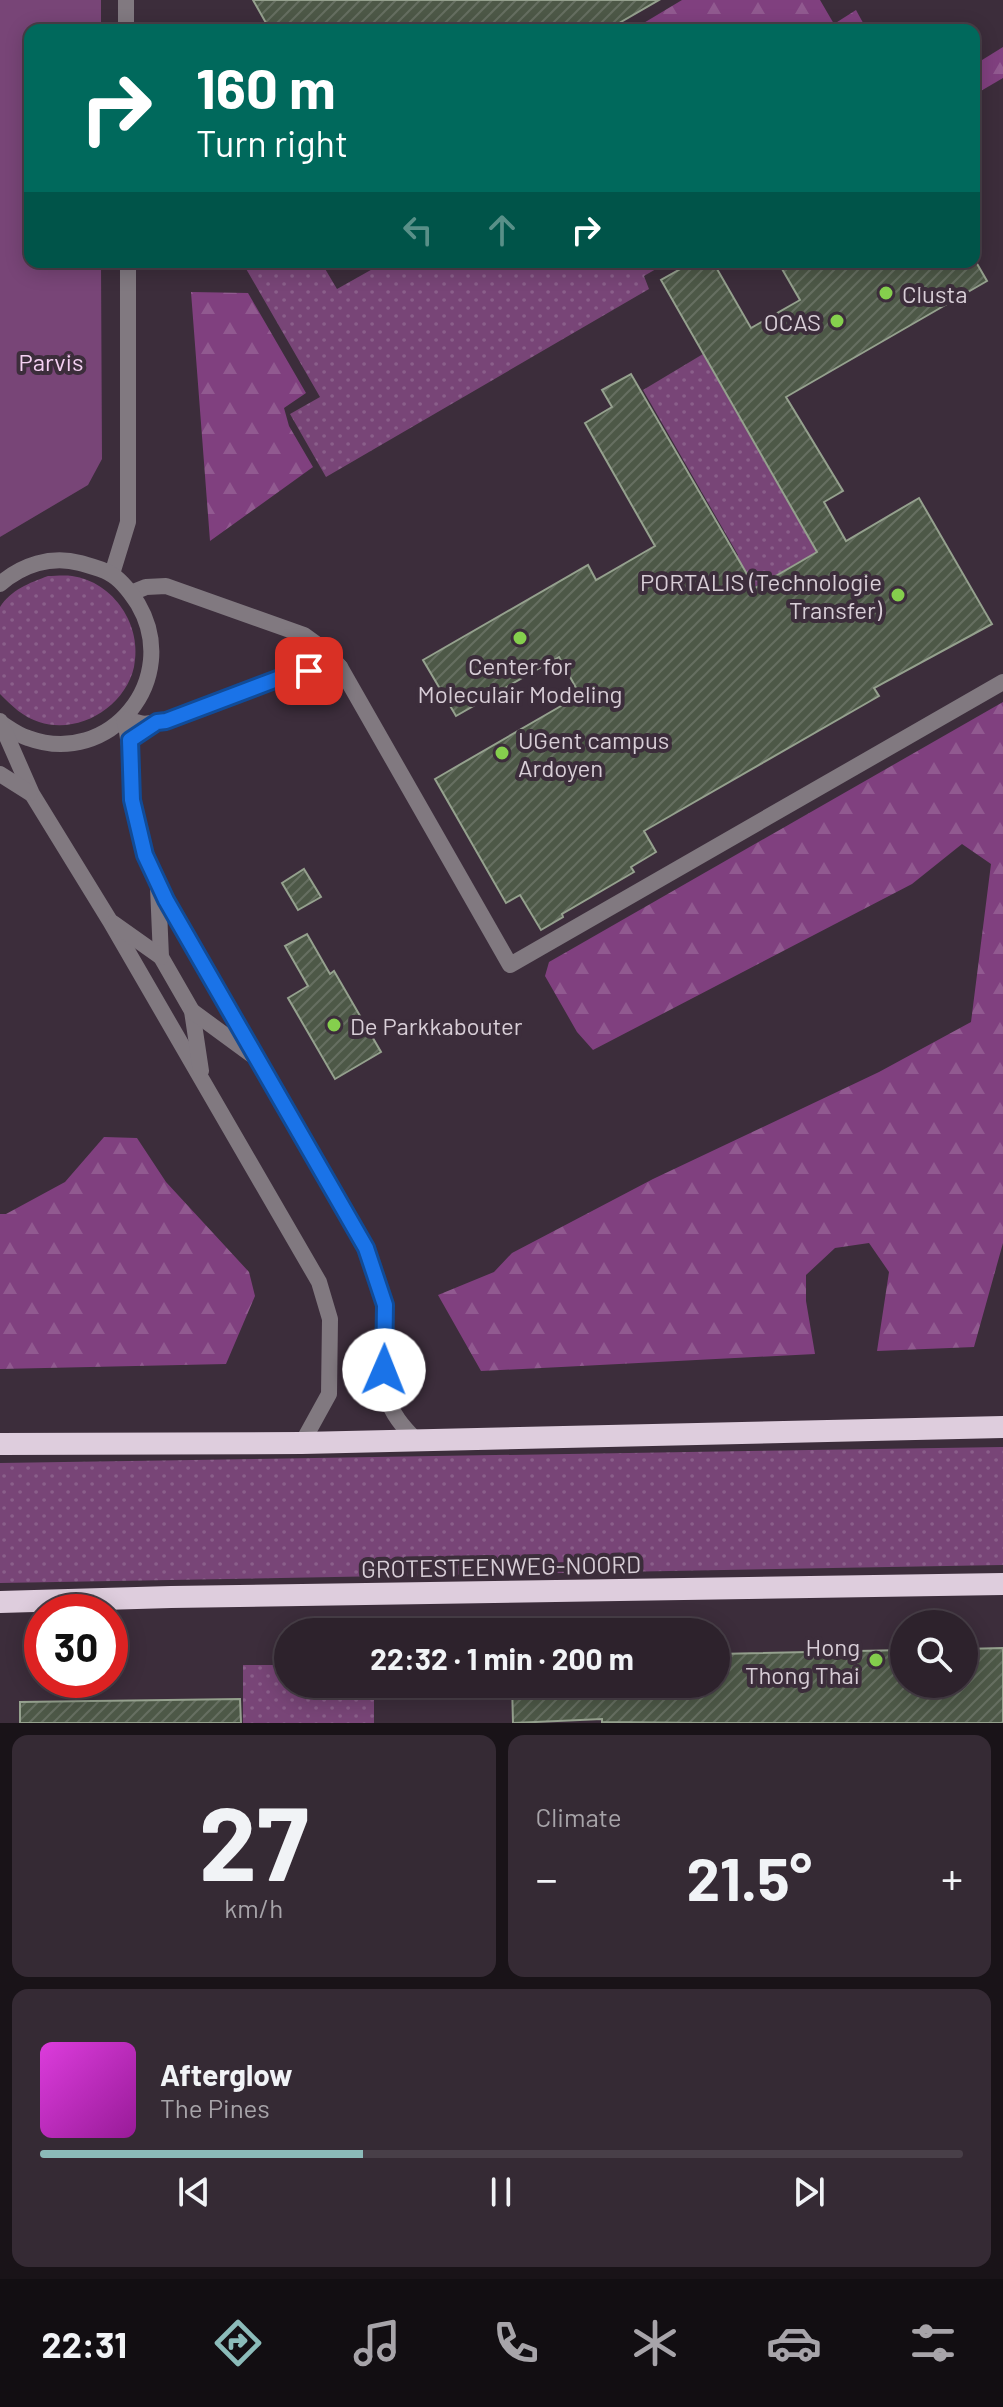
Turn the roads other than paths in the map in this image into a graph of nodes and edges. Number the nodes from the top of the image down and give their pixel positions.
1 (126, 0) edge
2 (126, 24) edge
3 (128, 268) edge
4 (112, 574) junction
5 (0, 584) edge
6 (131, 593) junction
7 (340, 667) junction
8 (1003, 682) edge
9 (124, 719) junction
10 (0, 722) edge
11 (157, 722) junction
12 (130, 740) junction
13 (0, 774) edge
14 (32, 794) junction
15 (157, 881) junction
16 (110, 921) junction
17 (161, 957) junction
18 (192, 1011) junction
19 (258, 1060) junction
20 (202, 1082) junction
21 (1003, 1427) edge
22 (416, 1440) junction
23 (302, 1443) junction
24 (0, 1444) edge
25 (1003, 1584) edge
26 (0, 1602) edge

1 - 2 street
3 - 4 street
4 - 5 street
4 - 6 street
6 - 7 street
6 - 9 street
7 - 8 street
7 - 11 street
9 - 10 street
9 - 11 street
9 - 12 street
10 - 14 street
11 - 12 street
12 - 15 street
13 - 14 street
14 - 16 street
15 - 17 street
15 - 19 street
16 - 17 street
16 - 20 street
17 - 18 street
18 - 19 street
18 - 20 street
19 - 22 street
20 - 23 street
21 - 22 highway
22 - 23 highway
23 - 24 highway
25 - 26 highway, GROTESTEENWEG-NOORD

